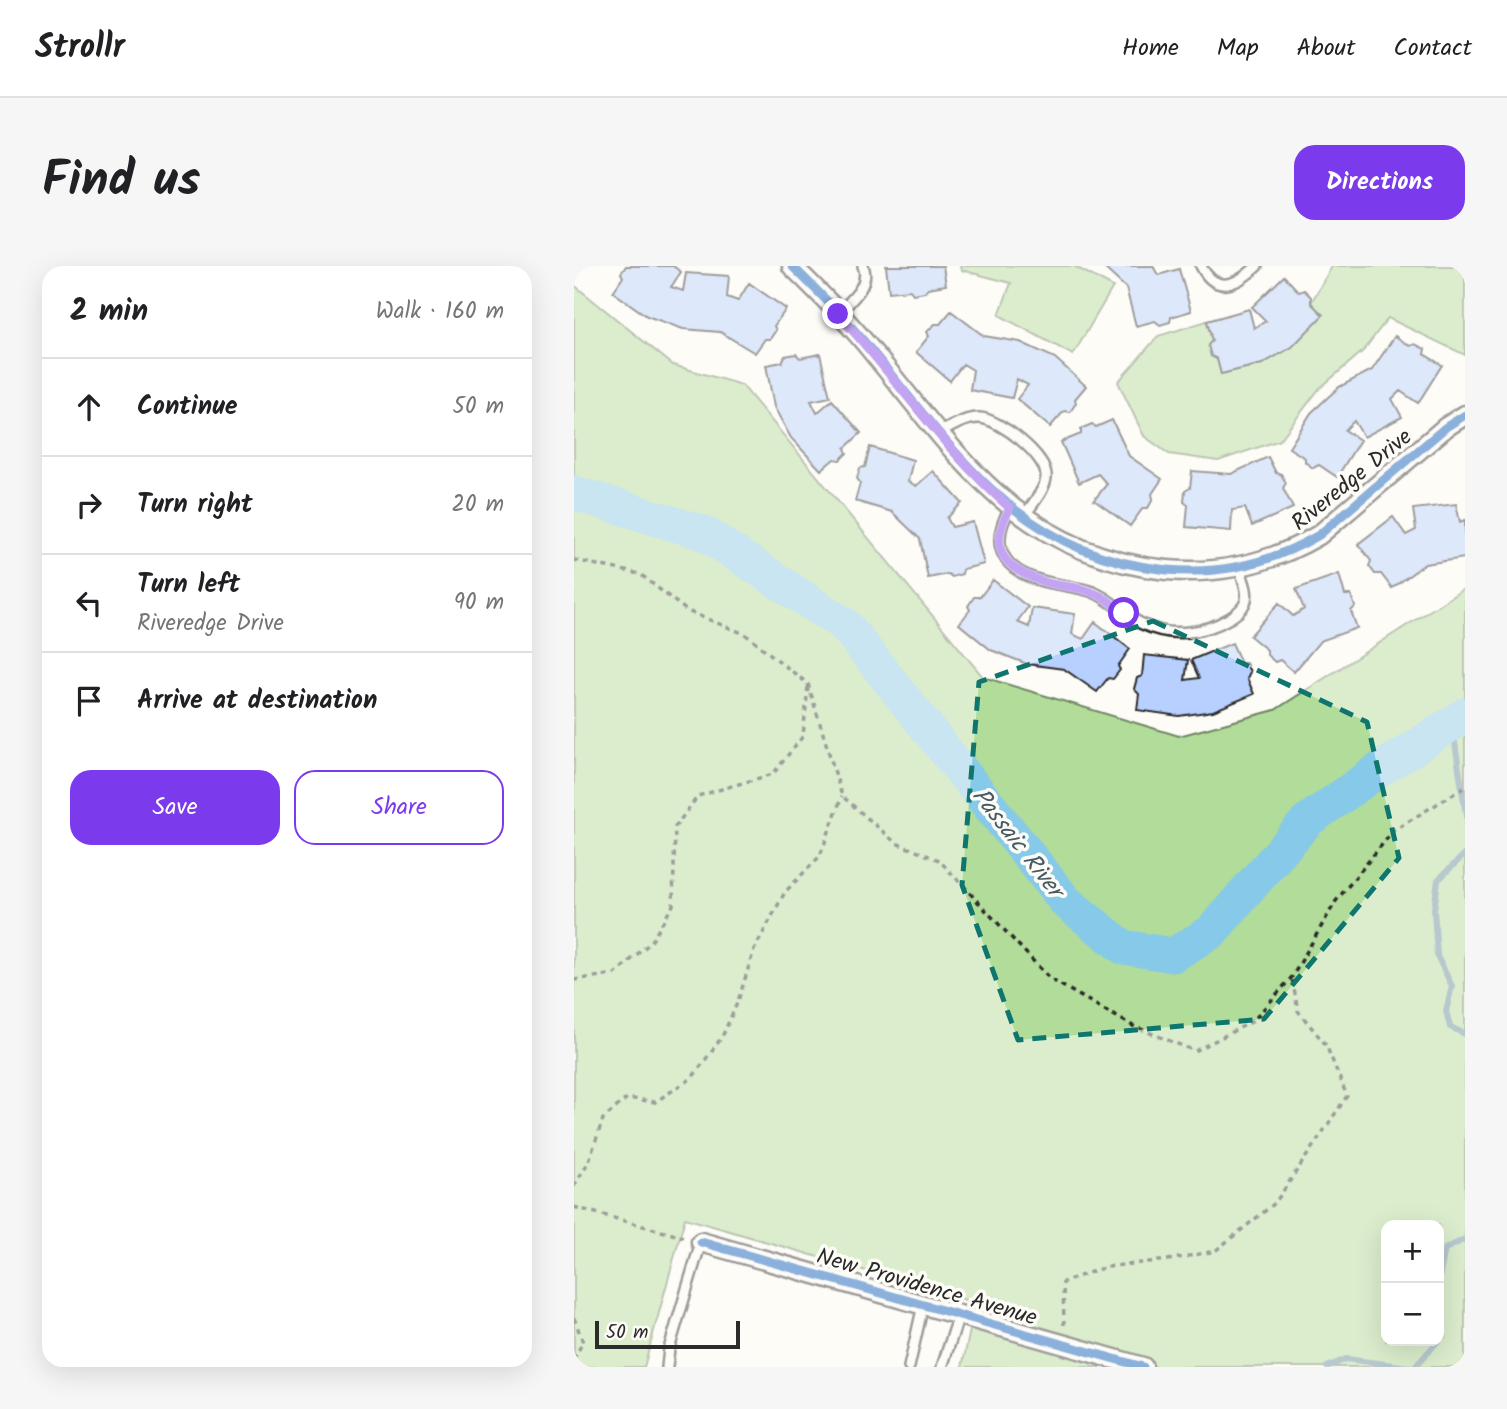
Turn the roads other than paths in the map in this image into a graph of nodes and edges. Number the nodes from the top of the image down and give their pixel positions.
1 (792, 266) edge
2 (863, 266) edge
3 (1201, 266) edge
4 (1257, 266) edge
5 (838, 314) junction
6 (1465, 415) edge
7 (939, 433) junction
8 (1017, 512) junction
9 (1239, 567) junction
10 (701, 1242) joint
11 (923, 1305) junction
12 (959, 1315) junction
13 (667, 1367) edge
14 (909, 1367) edge
15 (942, 1367) edge
16 (1143, 1367) edge

1 - 5 street, Riveredge Drive
2 - 5 lane
3 - 4 lane
5 - 7 street, Riveredge Drive
6 - 9 street, Riveredge Drive
7 - 8 street, Riveredge Drive
7 - 8 lane
8 - 9 street, Riveredge Drive
8 - 9 lane
10 - 11 street, New Providence Avenue
10 - 13 lane
11 - 12 street, New Providence Avenue
11 - 14 lane
12 - 15 lane
12 - 16 street, New Providence Avenue

